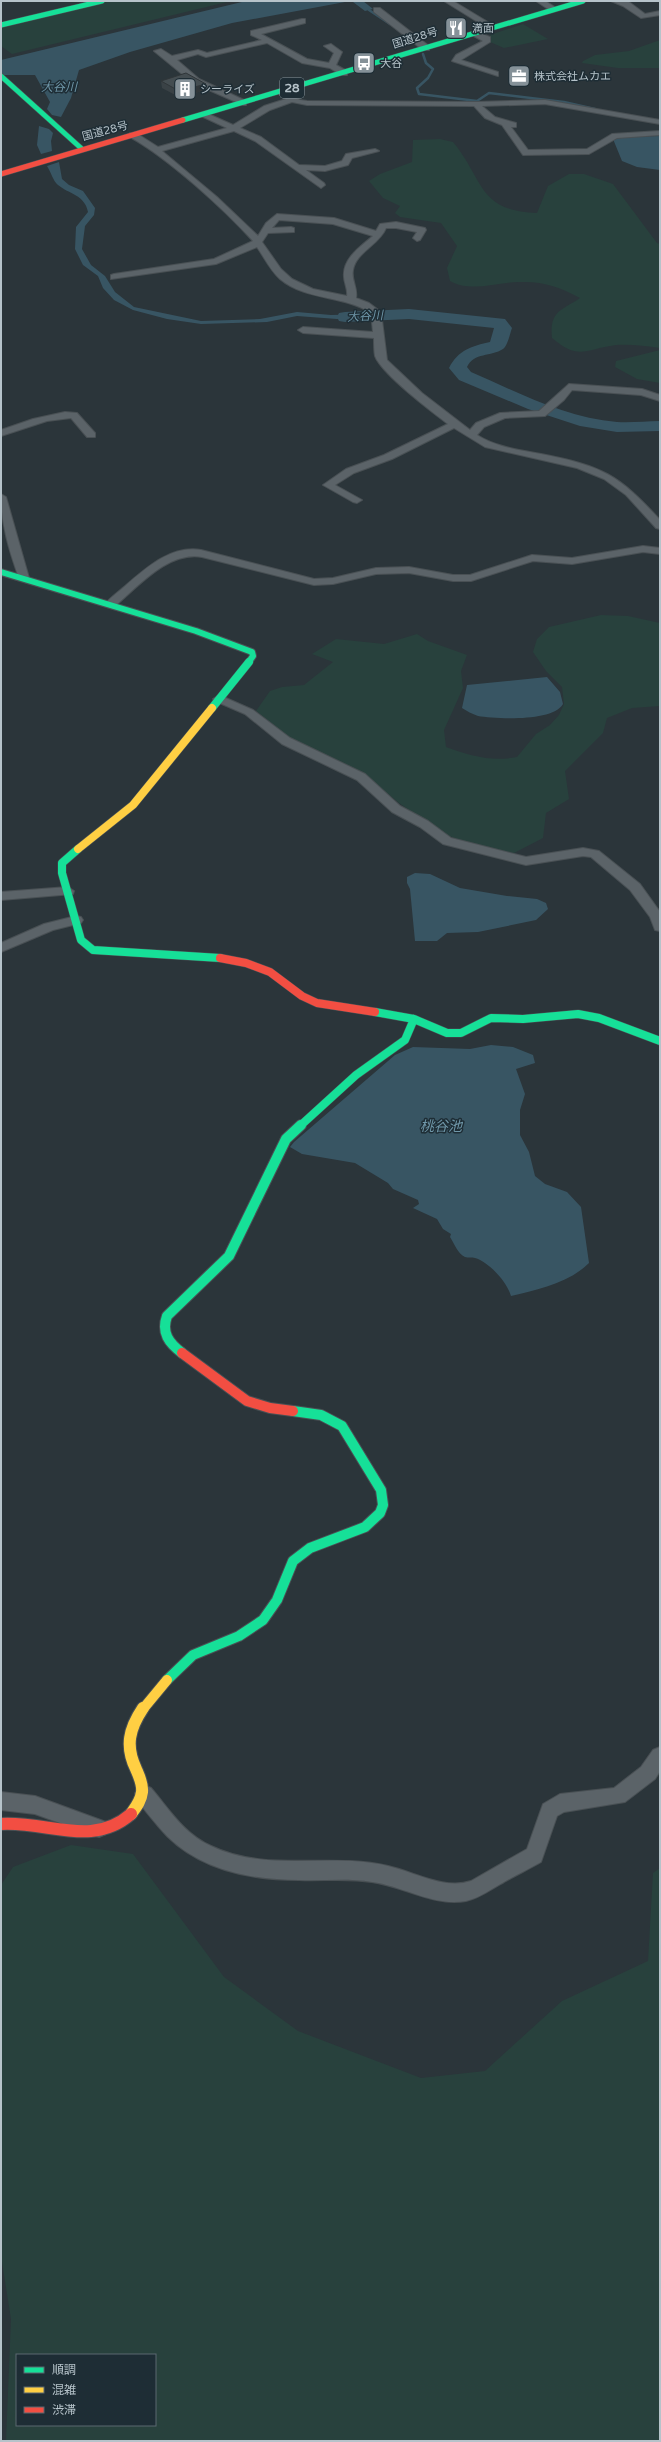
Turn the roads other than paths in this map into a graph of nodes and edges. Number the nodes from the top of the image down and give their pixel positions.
1 (102, 1) edge
2 (448, 1) edge
3 (540, 1) edge
4 (584, 1) edge
5 (615, 1) edge
6 (554, 9) junction
7 (376, 10) dead end
8 (660, 13) edge
9 (302, 21) dead end
10 (1, 25) edge
11 (492, 27) junction
12 (475, 33) junction
13 (268, 42) junction
14 (328, 46) dead end
15 (426, 48) junction
16 (158, 51) dead end
17 (171, 59) junction
18 (332, 66) junction
19 (344, 73) junction
20 (495, 74) dead end
21 (1, 76) edge
22 (280, 92) junction
23 (293, 99) junction
24 (243, 103) junction
25 (477, 104) junction
26 (204, 115) junction
27 (660, 122) edge
28 (233, 129) junction
29 (660, 134) edge
30 (133, 135) junction
31 (82, 149) junction
32 (156, 150) junction
33 (375, 151) dead end
34 (296, 166) junction
35 (1, 174) edge
36 (321, 185) dead end
37 (315, 219) junction
38 (322, 229) dead end
39 (291, 230) dead end
40 (266, 231) junction
41 (379, 235) junction
42 (418, 238) dead end
43 (257, 242) junction
44 (114, 277) dead end
45 (351, 298) junction
46 (303, 330) dead end
47 (378, 336) junction
48 (660, 398) edge
49 (455, 424) junction
50 (1, 433) edge
51 (91, 435) dead end
52 (471, 436) junction
53 (1, 497) edge
54 (357, 500) dead end
55 (660, 526) edge
56 (1, 546) edge
57 (14, 548) junction
58 (660, 551) edge
59 (1, 572) edge
60 (24, 578) junction
61 (111, 604) junction
62 (219, 700) junction
63 (68, 891) junction
64 (1, 896) edge
65 (76, 920) junction
66 (660, 927) edge
67 (1, 948) edge
68 (414, 1019) junction
69 (660, 1034) edge
70 (660, 1041) edge
71 (660, 1756) edge
72 (144, 1794) junction
73 (1, 1800) edge
74 (1, 1824) edge
75 (105, 1831) junction

1 - 10 main road
2 - 11 street
3 - 6 street
4 - 6 main road, 国道28号 / 28
5 - 8 street
6 - 11 main road, 国道28号 / 28
7 - 15 street
9 - 13 street
11 - 12 main road, 国道28号 / 28
12 - 15 main road, 国道28号 / 28
12 - 20 street
13 - 17 street
13 - 18 street
14 - 18 street
15 - 19 main road, 国道28号 / 28
16 - 17 street
17 - 24 street
18 - 19 street
19 - 22 main road, 国道28号 / 28
21 - 31 main road
22 - 23 street
22 - 24 main road, 国道28号 / 28
23 - 25 street
23 - 28 street
24 - 26 main road, 国道28号 / 28
25 - 27 street
25 - 29 street
26 - 28 street
26 - 30 main road, 国道28号 / 28
28 - 32 street
28 - 34 street
30 - 31 main road, 国道28号 / 28
30 - 32 street
31 - 35 main road, 国道28号 / 28
32 - 43 street
33 - 34 street
34 - 36 street
37 - 38 street
37 - 40 street
37 - 41 street
39 - 40 street
40 - 43 street
41 - 42 street
41 - 45 street
43 - 44 street
43 - 45 street
45 - 47 street
46 - 47 street
47 - 49 street
48 - 52 street
49 - 52 street
49 - 54 street
50 - 51 street
52 - 55 street
53 - 57 street
56 - 57 street
57 - 60 street
58 - 61 street
59 - 60 main road
60 - 61 main road
61 - 62 main road
62 - 63 main road
62 - 66 street
63 - 64 street
63 - 65 main road
65 - 67 street
65 - 68 main road
68 - 70 main road
68 - 72 main road
69 - 70 street
71 - 72 street
72 - 75 main road
73 - 75 street
74 - 75 main road

